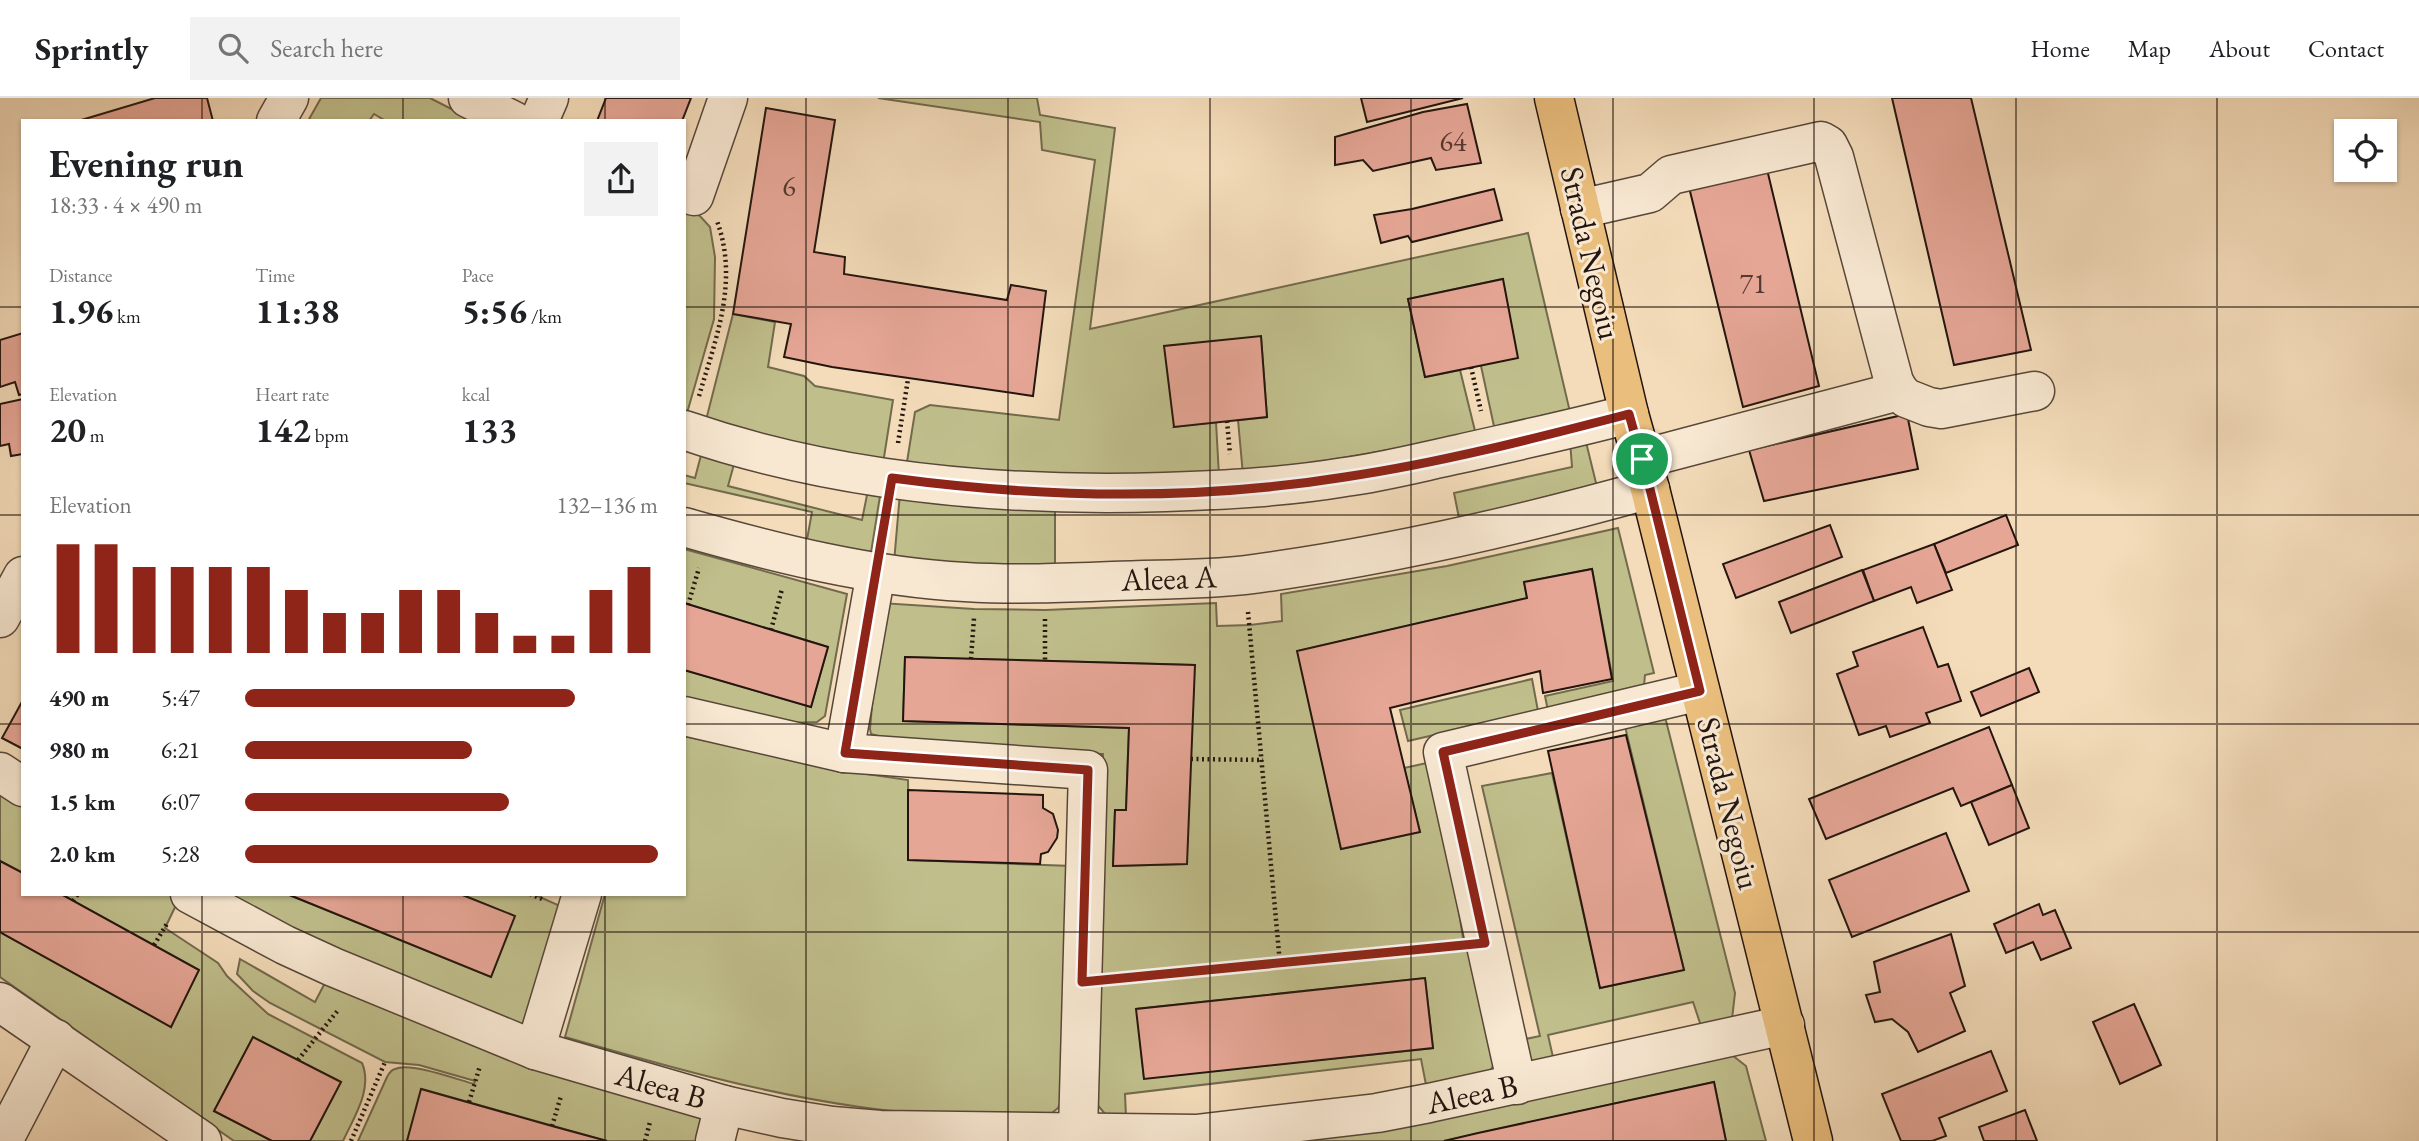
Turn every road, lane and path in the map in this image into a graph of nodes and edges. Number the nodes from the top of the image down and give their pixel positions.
1 (289, 98) edge
2 (468, 98) edge
3 (550, 98) edge
4 (728, 98) edge
5 (1555, 98) edge
6 (277, 119) edge
7 (510, 119) edge
8 (540, 119) edge
9 (689, 194) edge
10 (1580, 209) junction
11 (908, 379) dead end
12 (1899, 391) junction
13 (2035, 391) dead end
14 (1629, 414) junction
15 (687, 431) edge
16 (1646, 474) junction
17 (892, 478) junction
18 (686, 528) edge
19 (876, 572) junction
20 (1244, 575) junction
21 (21, 580) edge
22 (0, 618) edge
23 (1700, 691) junction
24 (686, 716) edge
25 (845, 753) junction
26 (1191, 759) dead end
27 (1263, 760) junction
28 (0, 772) edge
29 (21, 786) edge
30 (77, 896) edge
31 (581, 896) edge
32 (74, 901) dead end
33 (180, 906) edge
34 (1485, 943) junction
35 (154, 945) dead end
36 (1280, 964) junction
37 (360, 979) junction
38 (1082, 982) junction
39 (0, 1002) edge
40 (1785, 1025) junction
41 (56, 1039) junction
42 (535, 1050) junction
43 (298, 1060) dead end
44 (385, 1062) dead end
45 (1517, 1085) junction
46 (724, 1105) junction
47 (1078, 1132) junction
48 (879, 1135) edge
49 (1196, 1138) edge
50 (3, 1141) edge
51 (202, 1141) edge
52 (351, 1141) edge
53 (715, 1141) edge
54 (1813, 1141) edge

1 - 6 street
2 - 7 street
3 - 8 street
4 - 9 street
5 - 10 main road, Strada Negoiu
9 - 15 path
10 - 12 street
10 - 14 main road, Strada Negoiu
11 - 17 path
12 - 13 street
12 - 16 street, Aleea A
14 - 16 main road, Strada Negoiu
14 - 17 street
15 - 17 street
16 - 20 street, Aleea A
16 - 23 main road, Strada Negoiu
17 - 19 path
18 - 19 street, Aleea A
19 - 20 street, Aleea A
19 - 25 street
20 - 27 path
21 - 22 street
23 - 34 street
23 - 40 main road, Strada Negoiu
24 - 25 street
25 - 38 street
26 - 27 path
27 - 36 path
28 - 29 street
30 - 32 path
31 - 42 street
33 - 35 path
33 - 37 street, Aleea B
34 - 36 path
34 - 45 street
36 - 38 path
37 - 42 street, Aleea B
37 - 43 path
38 - 47 street
39 - 41 street
40 - 45 street, Aleea B
40 - 54 main road, Strada Negoiu
41 - 50 street
41 - 51 street
42 - 46 street, Aleea B
44 - 52 path
45 - 49 street, Aleea B
46 - 48 street, Aleea B
46 - 53 street
47 - 48 street, Aleea B
47 - 49 street, Aleea B

